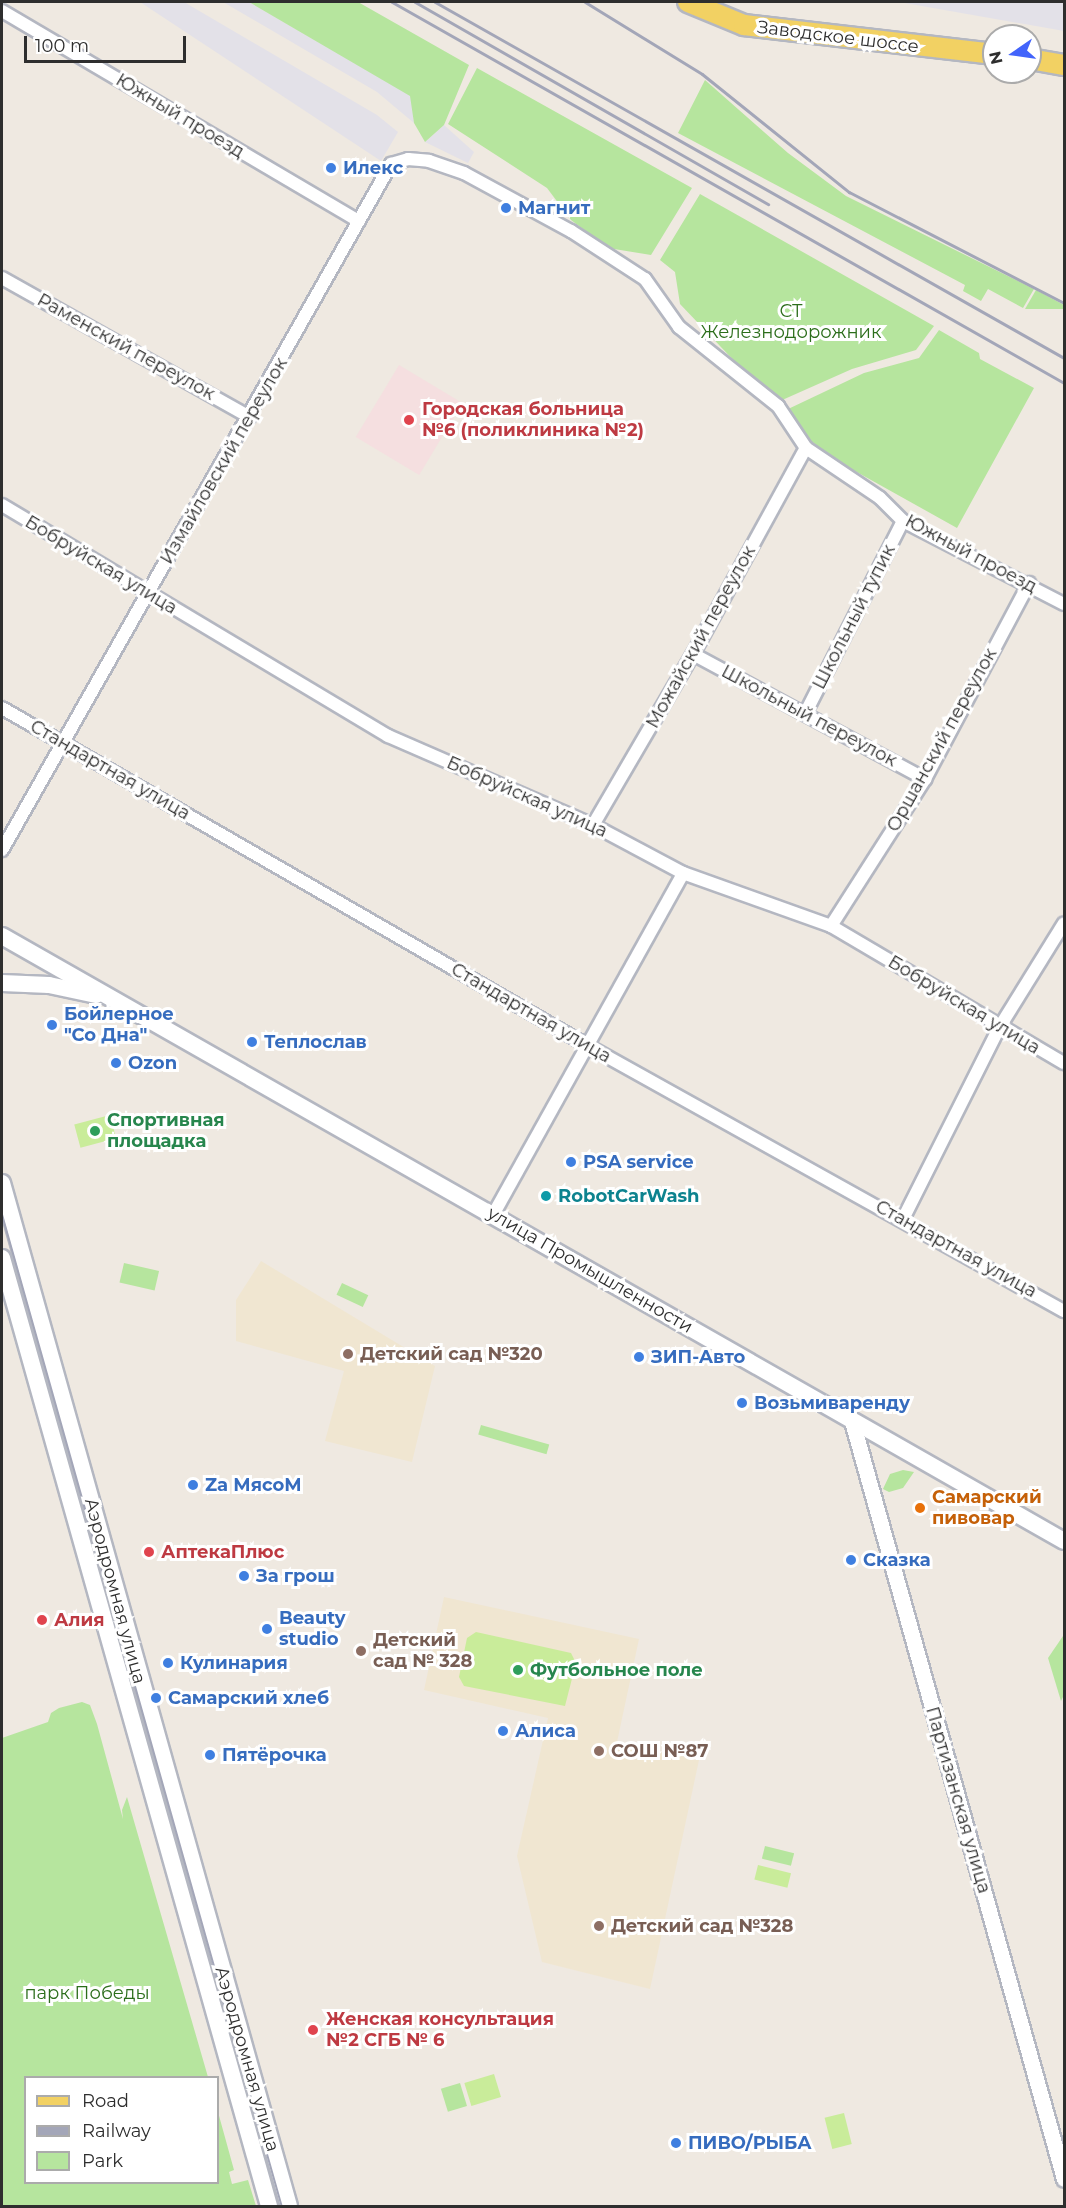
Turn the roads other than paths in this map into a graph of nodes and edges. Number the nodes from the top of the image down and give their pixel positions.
1 (687, 2) edge
2 (2, 11) edge
3 (982, 53) edge
4 (1042, 61) edge
5 (1065, 65) edge
6 (391, 164) joint
7 (359, 221) junction
8 (2, 278) edge
9 (250, 417) junction
10 (806, 448) junction
11 (2, 505) edge
12 (903, 521) junction
13 (1029, 583) junction
14 (148, 594) junction
15 (1065, 604) edge
16 (693, 654) junction
17 (2, 708) edge
18 (806, 712) junction
19 (61, 742) junction
20 (925, 779) junction
21 (593, 825) junction
22 (2, 850) edge
23 (683, 873) junction
24 (1065, 923) edge
25 (831, 926) junction
26 (2, 936) edge
27 (2, 983) edge
28 (115, 1000) junction
29 (999, 1028) junction
30 (588, 1046) junction
31 (1065, 1063) edge
32 (2, 1183) edge
33 (493, 1215) junction
34 (903, 1219) junction
35 (2, 1258) edge
36 (1065, 1311) edge
37 (852, 1421) junction
38 (1065, 1541) edge
39 (1065, 2179) edge
40 (269, 2206) edge
41 (289, 2206) edge

1 - 3 main road, Заводское шоссе
2 - 7 street, Южный проезд
4 - 5 main road
6 - 7 street, Измайловский переулок
6 - 10 street, Южный проезд
7 - 9 street, Измайловский переулок
8 - 9 street, Раменский переулок
9 - 14 street, Измайловский переулок
10 - 12 street, Южный проезд
10 - 16 street, Можайский переулок
11 - 14 street, Бобруйская улица
12 - 13 street, Южный проезд
12 - 18 street, Школьный тупик
13 - 15 street, Южный проезд
13 - 20 street, Оршанский переулок
14 - 19 street, Измайловский переулок
14 - 21 street, Бобруйская улица
16 - 18 street, Школьный переулок
16 - 21 street, Можайский переулок
17 - 19 street, Стандартная улица
18 - 20 street, Школьный переулок
19 - 22 street, Измайловский переулок
19 - 30 street, Стандартная улица
20 - 25 street, Оршанский переулок
21 - 23 street, Бобруйская улица
23 - 25 street, Бобруйская улица
23 - 30 street
24 - 29 street
25 - 29 street, Бобруйская улица
26 - 28 main road, улица Промышленности
27 - 28 main road, улица Промышленности
28 - 33 main road, улица Промышленности
29 - 31 street, Бобруйская улица
29 - 34 street
30 - 33 street
30 - 34 street, Стандартная улица
32 - 41 main road, Аэродромная улица
33 - 37 main road, улица Промышленности
34 - 36 street, Стандартная улица
35 - 40 main road, Аэродромная улица
37 - 38 main road, улица Промышленности
37 - 39 street, Партизанская улица

